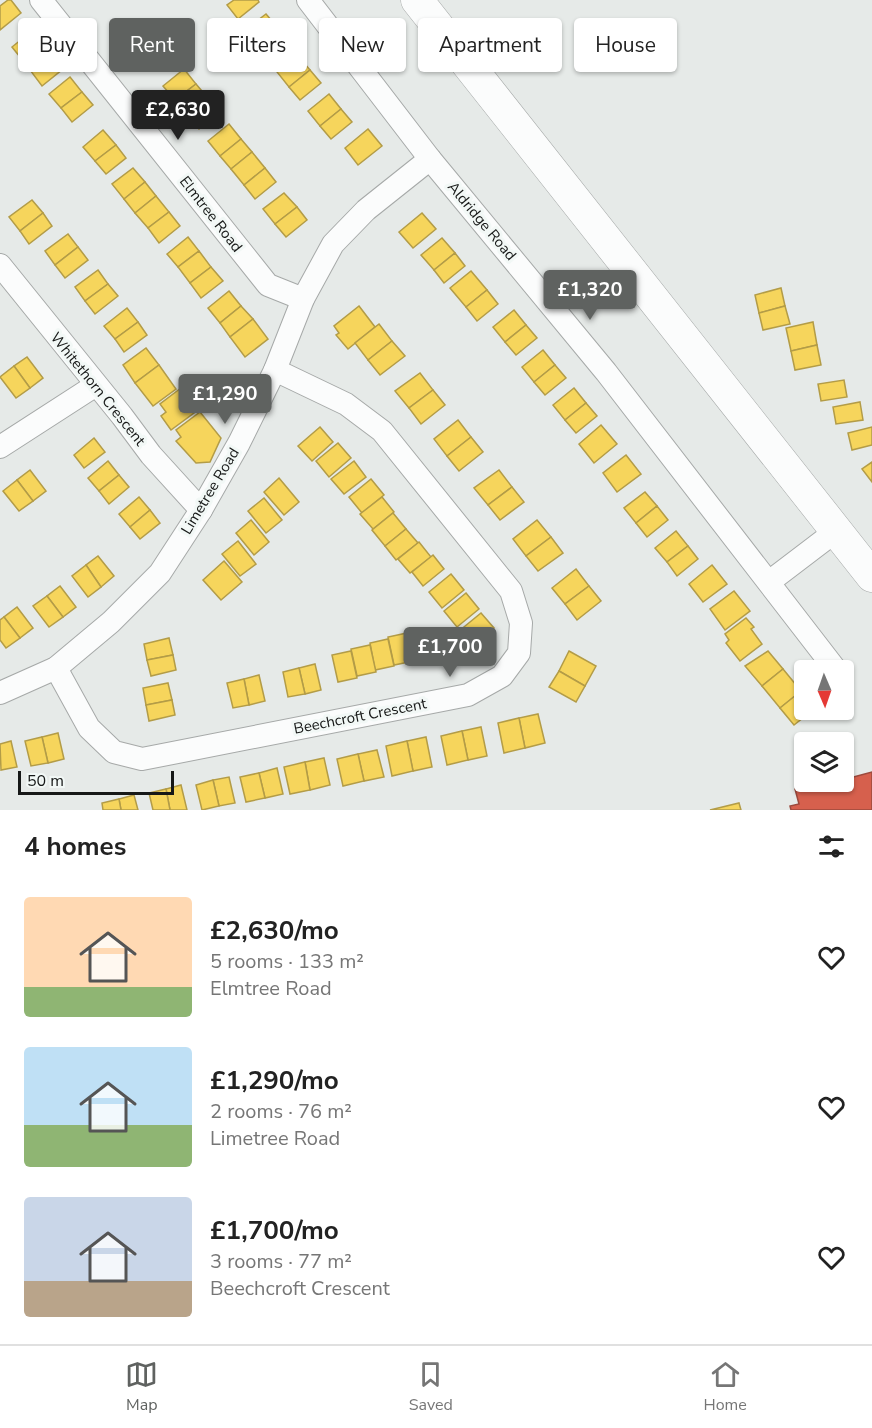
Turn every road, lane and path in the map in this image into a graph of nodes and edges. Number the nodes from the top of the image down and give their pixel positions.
1 (41, 0) edge
2 (308, 0) edge
3 (417, 0) edge
4 (430, 159) junction
5 (0, 265) edge
6 (303, 299) junction
7 (276, 370) junction
8 (96, 385) junction
9 (0, 447) edge
10 (201, 510) junction
11 (836, 531) junction
12 (872, 576) edge
13 (769, 582) junction
14 (828, 660) edge
15 (56, 668) junction
16 (0, 693) edge

1 - 6 street, Elmtree Road
2 - 4 street, Aldridge Road
3 - 11 street
4 - 6 street, Limetree Road
4 - 13 street, Aldridge Road
5 - 8 street, Whitethorn Crescent
6 - 7 street, Limetree Road
7 - 10 street, Limetree Road
7 - 15 street, Beechcroft Crescent
8 - 9 street
8 - 10 street, Whitethorn Crescent
10 - 15 street, Limetree Road
11 - 12 street
11 - 13 street
13 - 14 street, Aldridge Road
15 - 16 street, Limetree Road

